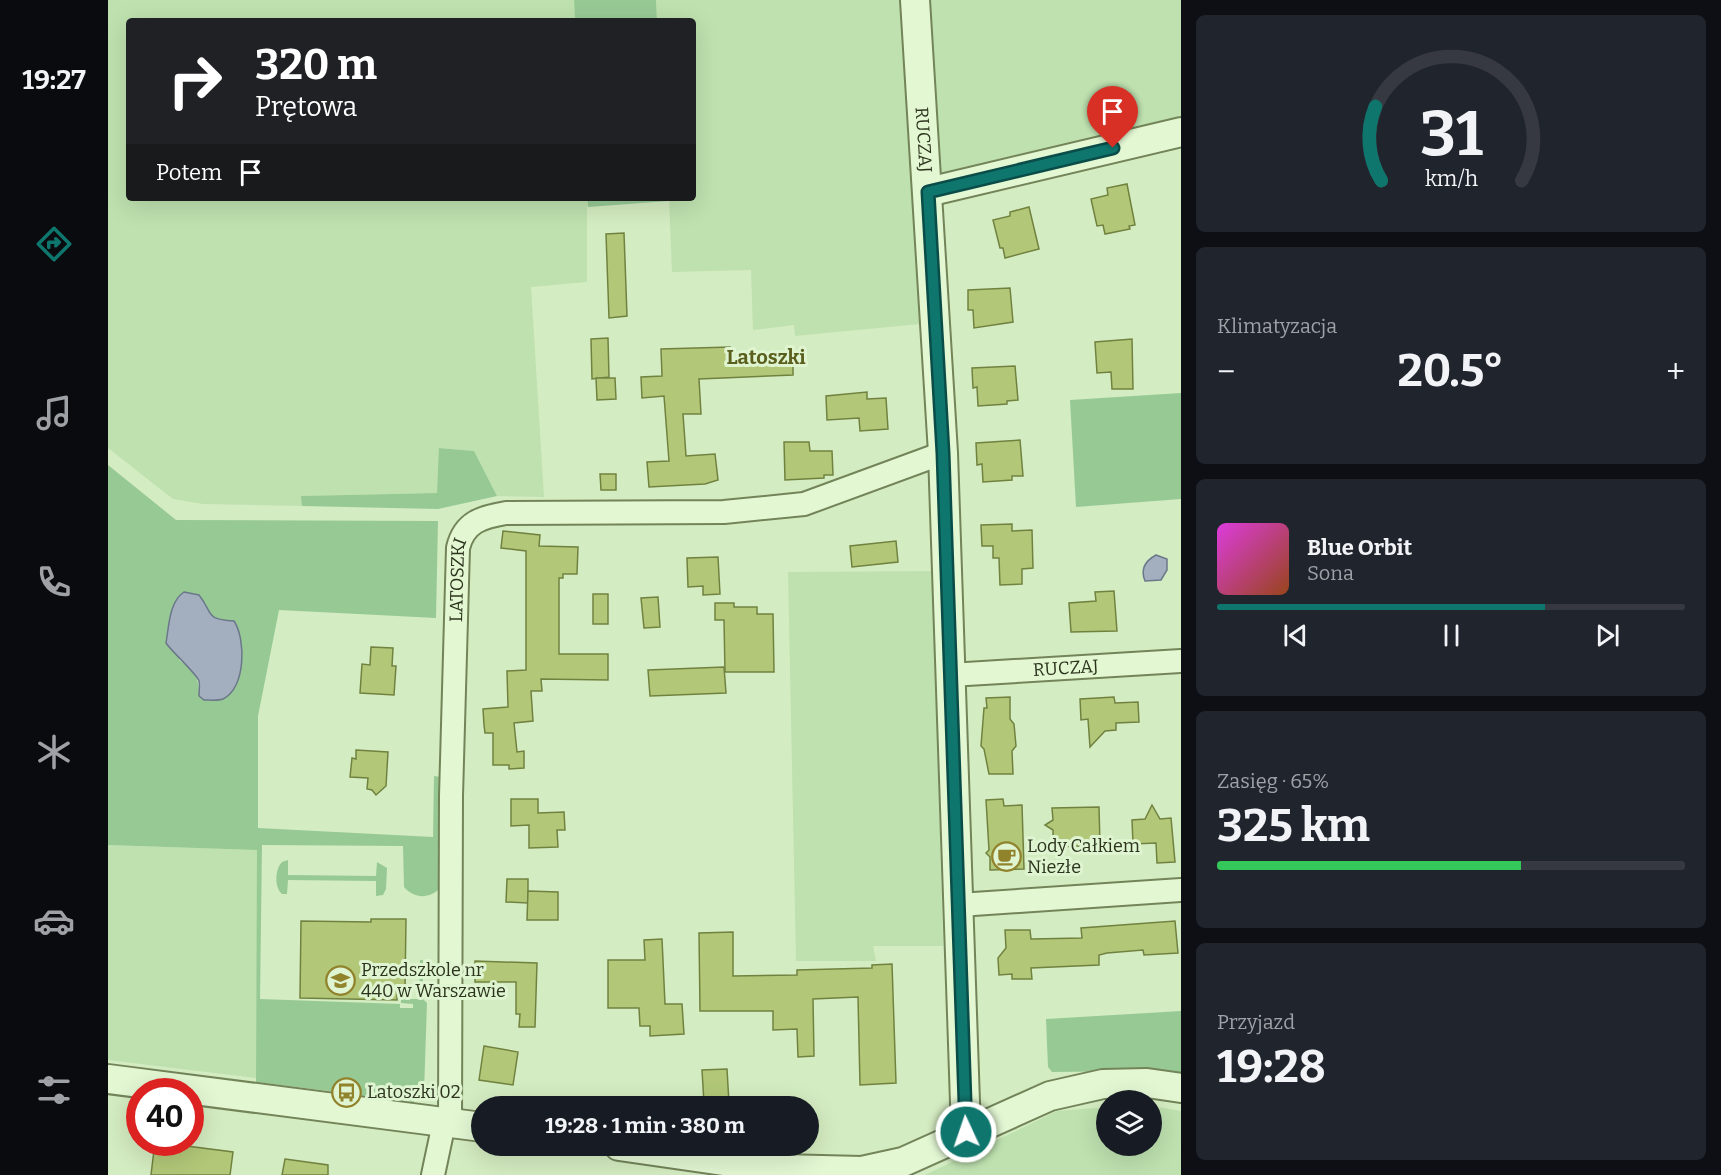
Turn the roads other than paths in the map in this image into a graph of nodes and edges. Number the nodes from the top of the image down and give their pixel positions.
1 (915, 0) edge
2 (1181, 132) edge
3 (928, 192) junction
4 (943, 453) junction
5 (1181, 661) edge
6 (950, 675) junction
7 (1181, 890) edge
8 (959, 905) junction
9 (108, 1079) edge
10 (1181, 1088) edge
11 (447, 1123) junction
12 (471, 1126) edge
13 (966, 1132) junction
14 (689, 1156) edge
15 (433, 1175) edge

1 - 3 street, RUCZAJ
2 - 3 street
3 - 4 street, RUCZAJ
4 - 6 street, RUCZAJ
4 - 11 street, LATOSZKI
5 - 6 street, RUCZAJ
6 - 8 street, RUCZAJ
7 - 8 street
8 - 13 street, RUCZAJ
9 - 11 street
10 - 13 street
11 - 12 street
11 - 15 street, LATOSZKI
13 - 14 street

